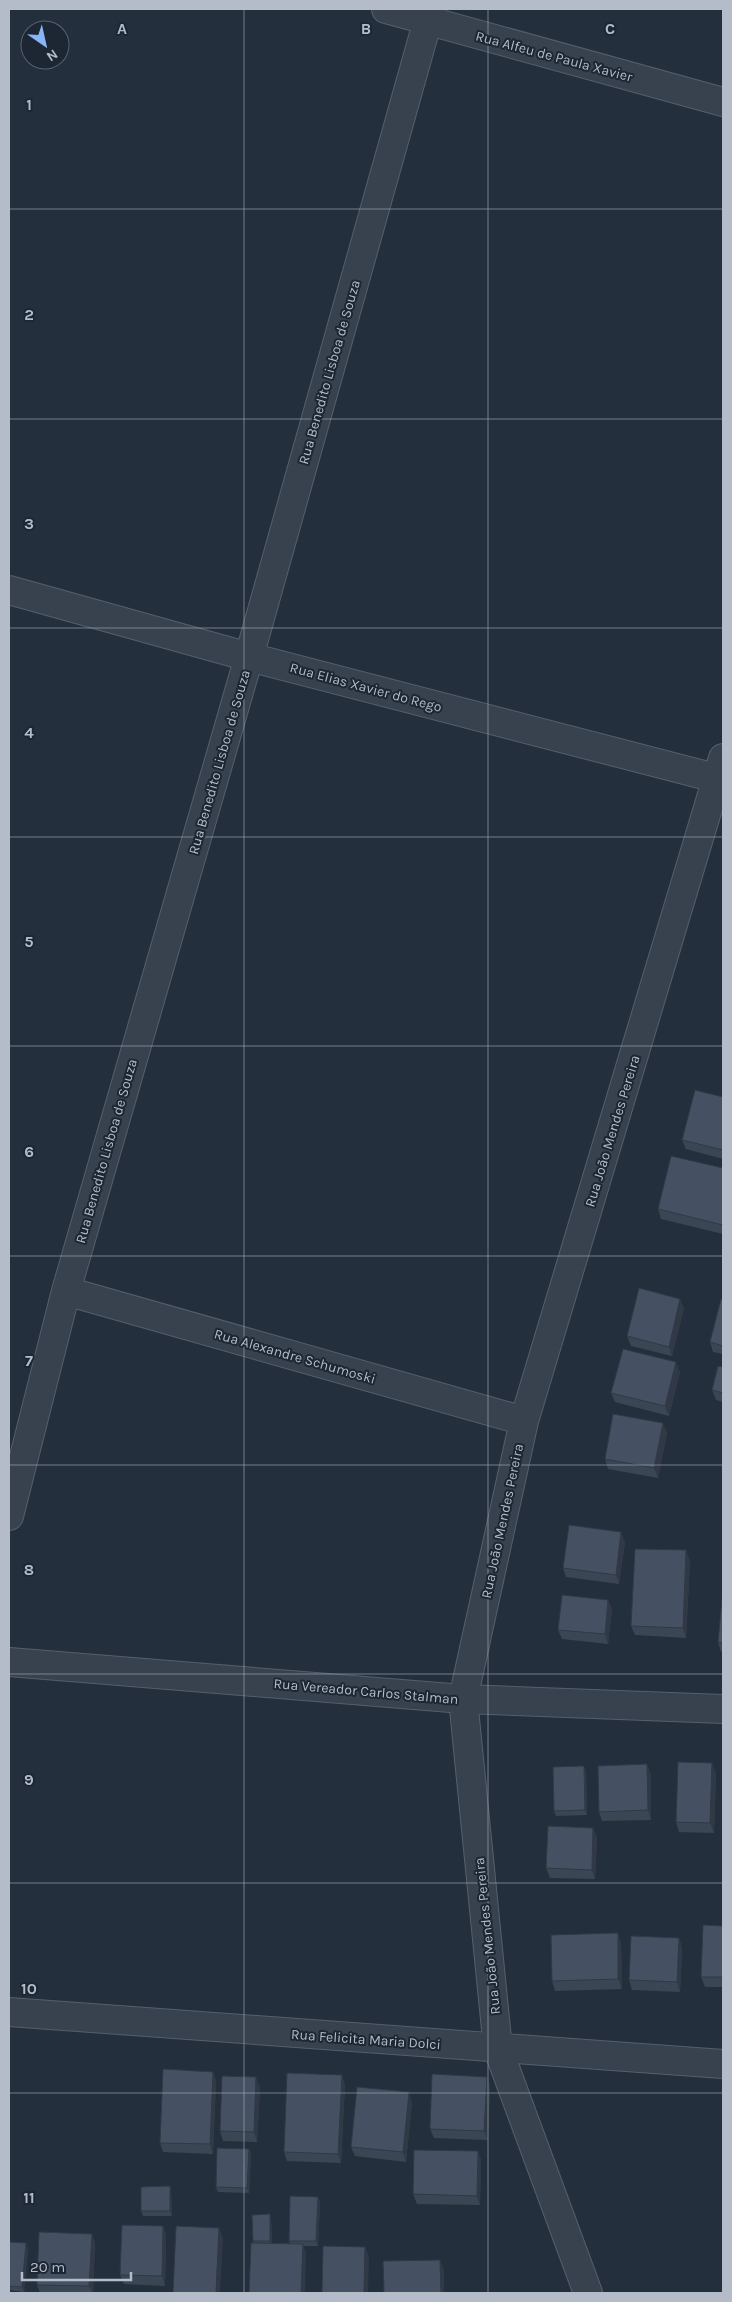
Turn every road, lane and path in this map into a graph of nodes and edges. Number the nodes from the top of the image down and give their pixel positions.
1 (386, 9) edge
2 (429, 15) edge
3 (723, 102) edge
4 (9, 590) edge
5 (249, 657) junction
6 (721, 773) edge
7 (66, 1291) junction
8 (524, 1421) junction
9 (9, 1516) edge
10 (9, 1662) edge
11 (463, 1698) junction
12 (723, 1709) edge
13 (9, 2012) edge
14 (498, 2049) junction
15 (723, 2064) edge
16 (588, 2293) edge

1 - 2 street, Rua Alfeu de Paula Xavier
2 - 3 street, Rua Alfeu de Paula Xavier
2 - 5 street, Rua Benedito Lisboa de Souza
4 - 5 street, Rua Elias Xavier do Rego
5 - 6 street, Rua Elias Xavier do Rego
5 - 7 street, Rua Benedito Lisboa de Souza
6 - 8 street, Rua João Mendes Pereira
7 - 8 street, Rua Alexandre Schumoski
7 - 9 street, Rua Benedito Lisboa de Souza
8 - 11 street, Rua João Mendes Pereira
10 - 11 street, Rua Vereador Carlos Stalman
11 - 12 street, Rua Vereador Carlos Stalman
11 - 14 street, Rua João Mendes Pereira
13 - 14 street, Rua Felicita Maria Dolci
14 - 15 street, Rua Felicita Maria Dolci
14 - 16 street, Rua João Mendes Pereira

